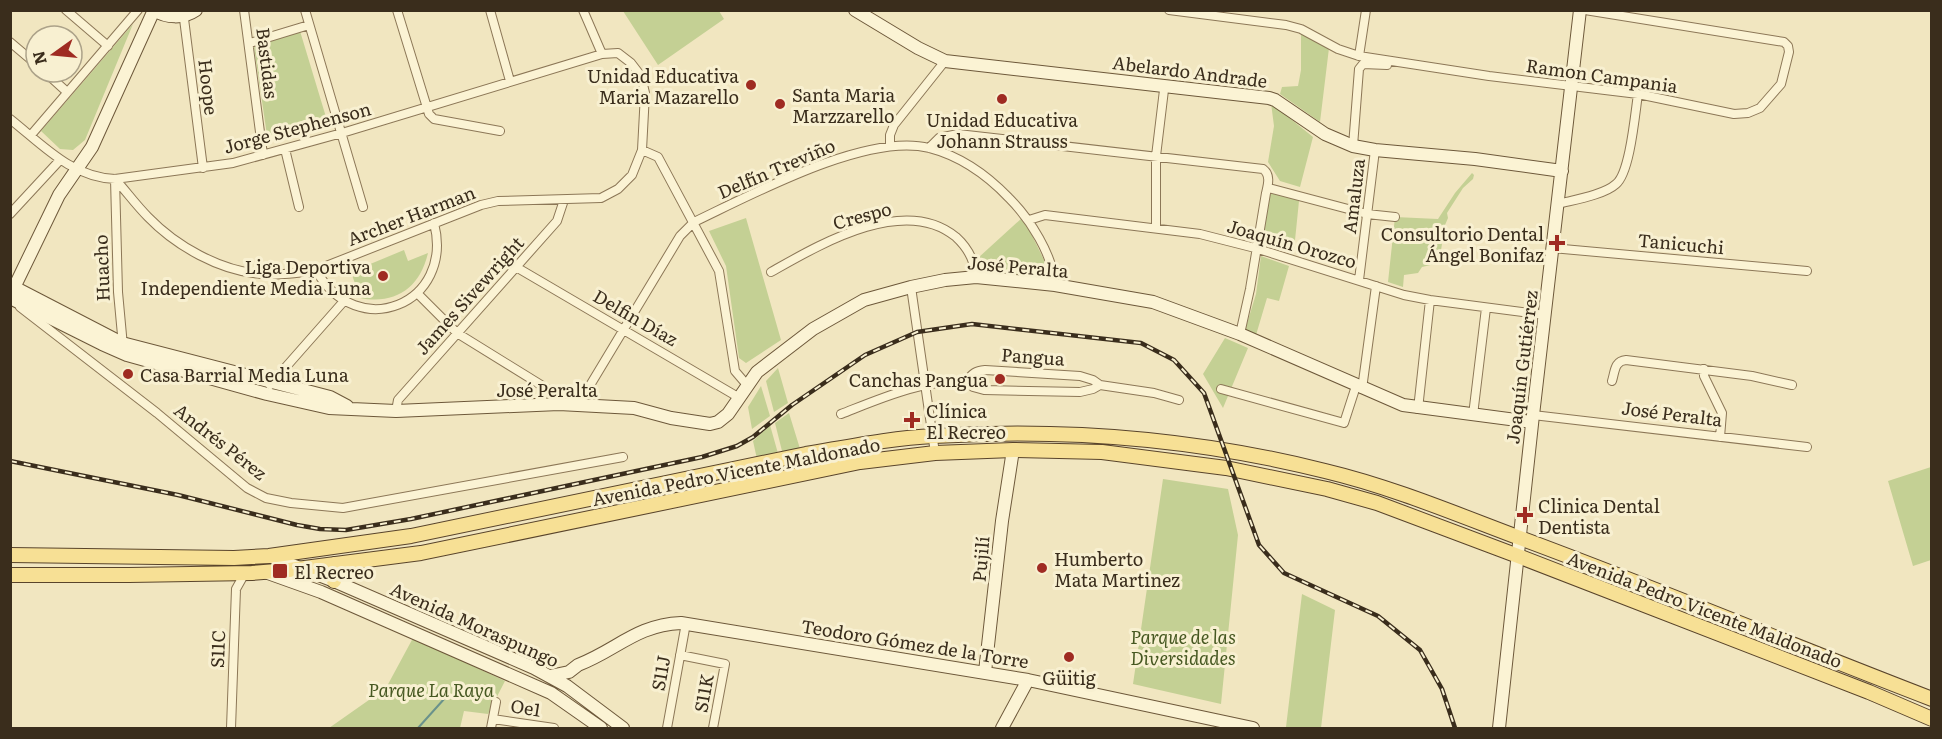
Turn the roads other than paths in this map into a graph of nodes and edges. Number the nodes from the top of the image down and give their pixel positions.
1 (66, 10) edge
2 (138, 10) edge
3 (196, 10) edge
4 (244, 10) edge
5 (305, 10) edge
6 (397, 10) edge
7 (490, 10) edge
8 (583, 10) edge
9 (855, 10) edge
10 (1169, 10) edge
11 (1366, 10) edge
12 (1580, 10) edge
13 (1585, 10) edge
14 (154, 11) edge
15 (183, 13) edge
16 (309, 25) junction
17 (10, 42) edge
18 (250, 44) junction
19 (108, 46) junction
20 (24, 54) edge
21 (602, 54) junction
22 (1359, 56) junction
23 (945, 61) junction
24 (1393, 62) junction
25 (510, 81) junction
26 (58, 84) edge
27 (1572, 85) junction
28 (1164, 90) dead end
29 (67, 92) junction
30 (1638, 94) junction
31 (426, 108) junction
32 (12, 123) edge
33 (500, 130) dead end
34 (342, 133) junction
35 (31, 135) junction
36 (890, 146) junction
37 (1353, 146) junction
38 (929, 148) junction
39 (285, 149) junction
40 (642, 150) junction
41 (1375, 150) junction
42 (263, 155) junction
43 (1156, 156) junction
44 (60, 160) junction
45 (202, 168) junction
46 (77, 170) junction
47 (1562, 171) junction
48 (115, 179) junction
49 (1269, 188) junction
50 (564, 200) junction
51 (1558, 204) junction
52 (299, 207) dead end
53 (363, 207) dead end
54 (10, 214) edge
55 (1367, 214) junction
56 (1395, 218) dead end
57 (1029, 220) junction
58 (694, 222) junction
59 (434, 223) junction
60 (1156, 228) junction
61 (1256, 248) junction
62 (1552, 248) junction
63 (516, 267) junction
64 (316, 270) junction
65 (1807, 271) dead end
66 (771, 272) dead end
67 (976, 277) junction
68 (1359, 280) junction
69 (1055, 285) junction
70 (1376, 286) junction
71 (911, 287) junction
72 (11, 293) edge
73 (417, 293) junction
74 (1430, 300) junction
75 (344, 301) junction
76 (1486, 308) junction
77 (1545, 315) junction
78 (624, 329) junction
79 (457, 333) junction
80 (1240, 334) junction
81 (125, 349) junction
82 (1704, 369) junction
83 (967, 381) junction
84 (1612, 381) dead end
85 (925, 384) junction
86 (747, 385) junction
87 (1100, 385) junction
88 (1792, 385) dead end
89 (269, 388) junction
90 (1359, 388) junction
91 (1221, 389) dead end
92 (738, 397) junction
93 (1179, 400) dead end
94 (560, 404) junction
95 (581, 405) junction
96 (1418, 409) junction
97 (396, 411) junction
98 (841, 414) dead end
99 (1473, 415) junction
100 (1532, 418) junction
101 (933, 436) junction
102 (1720, 437) junction
103 (1806, 447) dead end
104 (1013, 450) junction
105 (935, 453) junction
106 (623, 457) dead end
107 (1520, 538) junction
108 (10, 555) edge
109 (268, 556) junction
110 (1518, 556) junction
111 (334, 564) junction
112 (303, 568) junction
113 (264, 572) junction
114 (245, 573) junction
115 (10, 574) edge
116 (334, 581) junction
117 (686, 623) junction
118 (680, 655) junction
119 (580, 664) junction
120 (534, 668) junction
121 (986, 672) junction
122 (550, 676) junction
123 (1028, 680) junction
124 (582, 697) junction
125 (1932, 699) edge
126 (496, 702) dead end
127 (600, 711) junction
128 (493, 719) junction
129 (1932, 719) edge
130 (595, 727) edge
131 (543, 728) edge
132 (231, 729) edge
133 (491, 729) edge
134 (554, 729) edge
135 (623, 729) edge
136 (667, 729) edge
137 (713, 729) edge
138 (1002, 729) edge
139 (1252, 729) edge
140 (1499, 729) edge

1 - 19 street
2 - 19 street
3 - 15 street
4 - 18 street, Bastidas
5 - 16 street
6 - 31 street
7 - 25 street
8 - 21 street
9 - 23 street, Abelardo Andrade
10 - 22 street, Ramon Campania
11 - 22 street
12 - 27 street, Joaquín Gutiérrez
13 - 30 street, Ramon Campania
14 - 15 street
14 - 46 street
15 - 45 street, Hoope
16 - 18 street
16 - 34 street
17 - 20 street
18 - 42 street, Bastidas
19 - 29 street
21 - 25 street, Jorge Stephenson
21 - 40 street, Archer Harman
22 - 24 street, Ramon Campania
23 - 36 street
23 - 37 street, Abelardo Andrade
24 - 27 street, Ramon Campania
24 - 37 street, Amaluza
25 - 31 street, Jorge Stephenson
26 - 29 street
27 - 30 street, Ramon Campania
27 - 47 street, Joaquín Gutiérrez
28 - 43 street
29 - 35 street
30 - 51 street
31 - 33 street
31 - 34 street, Jorge Stephenson
32 - 35 street, Jorge Stephenson
34 - 39 street, Jorge Stephenson
34 - 53 street
35 - 44 street, Jorge Stephenson
36 - 38 street, Delfín Treviño
36 - 58 street, Delfín Treviño
37 - 41 street, Abelardo Andrade
38 - 43 street
38 - 57 street, Delfín Treviño
39 - 42 street, Jorge Stephenson
39 - 52 street
40 - 50 street, Archer Harman
40 - 58 street
41 - 47 street, Abelardo Andrade
41 - 55 street, Amaluza
42 - 45 street, Jorge Stephenson
43 - 49 street
43 - 60 street
44 - 46 street, Jorge Stephenson
44 - 54 street
45 - 48 street, Jorge Stephenson
46 - 48 street, Jorge Stephenson
46 - 72 street
47 - 51 street, Joaquín Gutiérrez
48 - 64 street, Archer Harman
48 - 81 street, Huacho
49 - 55 street
49 - 61 street
50 - 59 street, Archer Harman
50 - 63 street, James Sivewright
51 - 62 street, Joaquín Gutiérrez
55 - 56 street
55 - 68 street, Amaluza
57 - 60 street, Joaquín Orozco
57 - 69 street, Delfín Treviño
58 - 78 street, Delfín Treviño
58 - 86 street
59 - 64 street, Archer Harman
59 - 73 street
60 - 61 street, Joaquín Orozco
61 - 68 street, Joaquín Orozco
61 - 80 street
62 - 65 street, Tanicuchi
62 - 77 street, Joaquín Gutiérrez
63 - 78 street, Delfin Díaz
63 - 79 street, James Sivewright
64 - 75 street
66 - 67 street, Crespo
67 - 69 street, José Peralta
67 - 71 street, José Peralta
68 - 70 street, Joaquín Orozco
69 - 80 street, José Peralta
70 - 74 street, Joaquín Orozco
70 - 90 street
71 - 85 street
71 - 86 street, José Peralta
72 - 81 street, José Peralta
72 - 106 street, Andrés Pérez
73 - 75 street
73 - 79 street
74 - 76 street, Joaquín Orozco
74 - 96 street
75 - 89 street
76 - 77 street, Joaquín Orozco
76 - 99 street
77 - 100 street, Joaquín Gutiérrez
78 - 92 street, Delfin Díaz
78 - 95 street, Delfín Treviño
79 - 94 street
79 - 97 street, James Sivewright
80 - 90 street, José Peralta
81 - 89 street, José Peralta
82 - 84 street
82 - 88 street
82 - 102 street
83 - 85 street, Pangua
83 - 87 street, Pangua
83 - 87 street, Pangua
85 - 98 street, Pangua
85 - 101 street
86 - 92 street, José Peralta
87 - 93 street, Pangua
89 - 97 street, José Peralta
90 - 91 street
90 - 96 street, José Peralta
92 - 95 street, José Peralta
94 - 95 street, José Peralta
94 - 97 street, José Peralta
96 - 99 street, José Peralta
99 - 100 street, José Peralta
100 - 102 street, José Peralta
100 - 107 street, Joaquín Gutiérrez
101 - 105 street
101 - 107 main road, Avenida Pedro Vicente Maldonado
101 - 109 main road, Avenida Pedro Vicente Maldonado
102 - 103 street, José Peralta
104 - 105 main road, Avenida Pedro Vicente Maldonado
104 - 110 main road, Avenida Pedro Vicente Maldonado
104 - 121 street, Pujilí
105 - 111 main road, Avenida Pedro Vicente Maldonado
107 - 110 street, Joaquín Gutiérrez
107 - 125 main road, Avenida Pedro Vicente Maldonado
108 - 109 main road, Avenida Pedro Vicente Maldonado
109 - 112 street, Avenida Moraspungo
110 - 129 main road, Avenida Pedro Vicente Maldonado
110 - 140 street, Joaquín Gutiérrez
111 - 112 main road, Avenida Pedro Vicente Maldonado
111 - 116 main road
112 - 113 main road, Avenida Pedro Vicente Maldonado
112 - 116 street, Avenida Moraspungo
113 - 114 main road, Avenida Pedro Vicente Maldonado
113 - 130 street, Avenida Moraspungo
114 - 115 main road, Avenida Pedro Vicente Maldonado
114 - 132 street, S11C
116 - 120 street, Avenida Moraspungo
117 - 118 street, S11J
117 - 119 street, Teodoro Gómez de la Torre
117 - 121 street, Teodoro Gómez de la Torre
118 - 136 street, S11J
118 - 137 street, S11K
119 - 120 street, Teodoro Gómez de la Torre
119 - 122 street, Teodoro Gómez de la Torre
119 - 124 street
120 - 122 street, Avenida Moraspungo
121 - 123 street, Teodoro Gómez de la Torre
122 - 124 street, Avenida Moraspungo
123 - 138 street
123 - 139 street, Teodoro Gómez de la Torre
124 - 127 street, Avenida Moraspungo
126 - 128 street
127 - 130 street
127 - 135 street, Avenida Moraspungo
128 - 131 street, Oe1
128 - 133 street
131 - 134 street, Oe1

